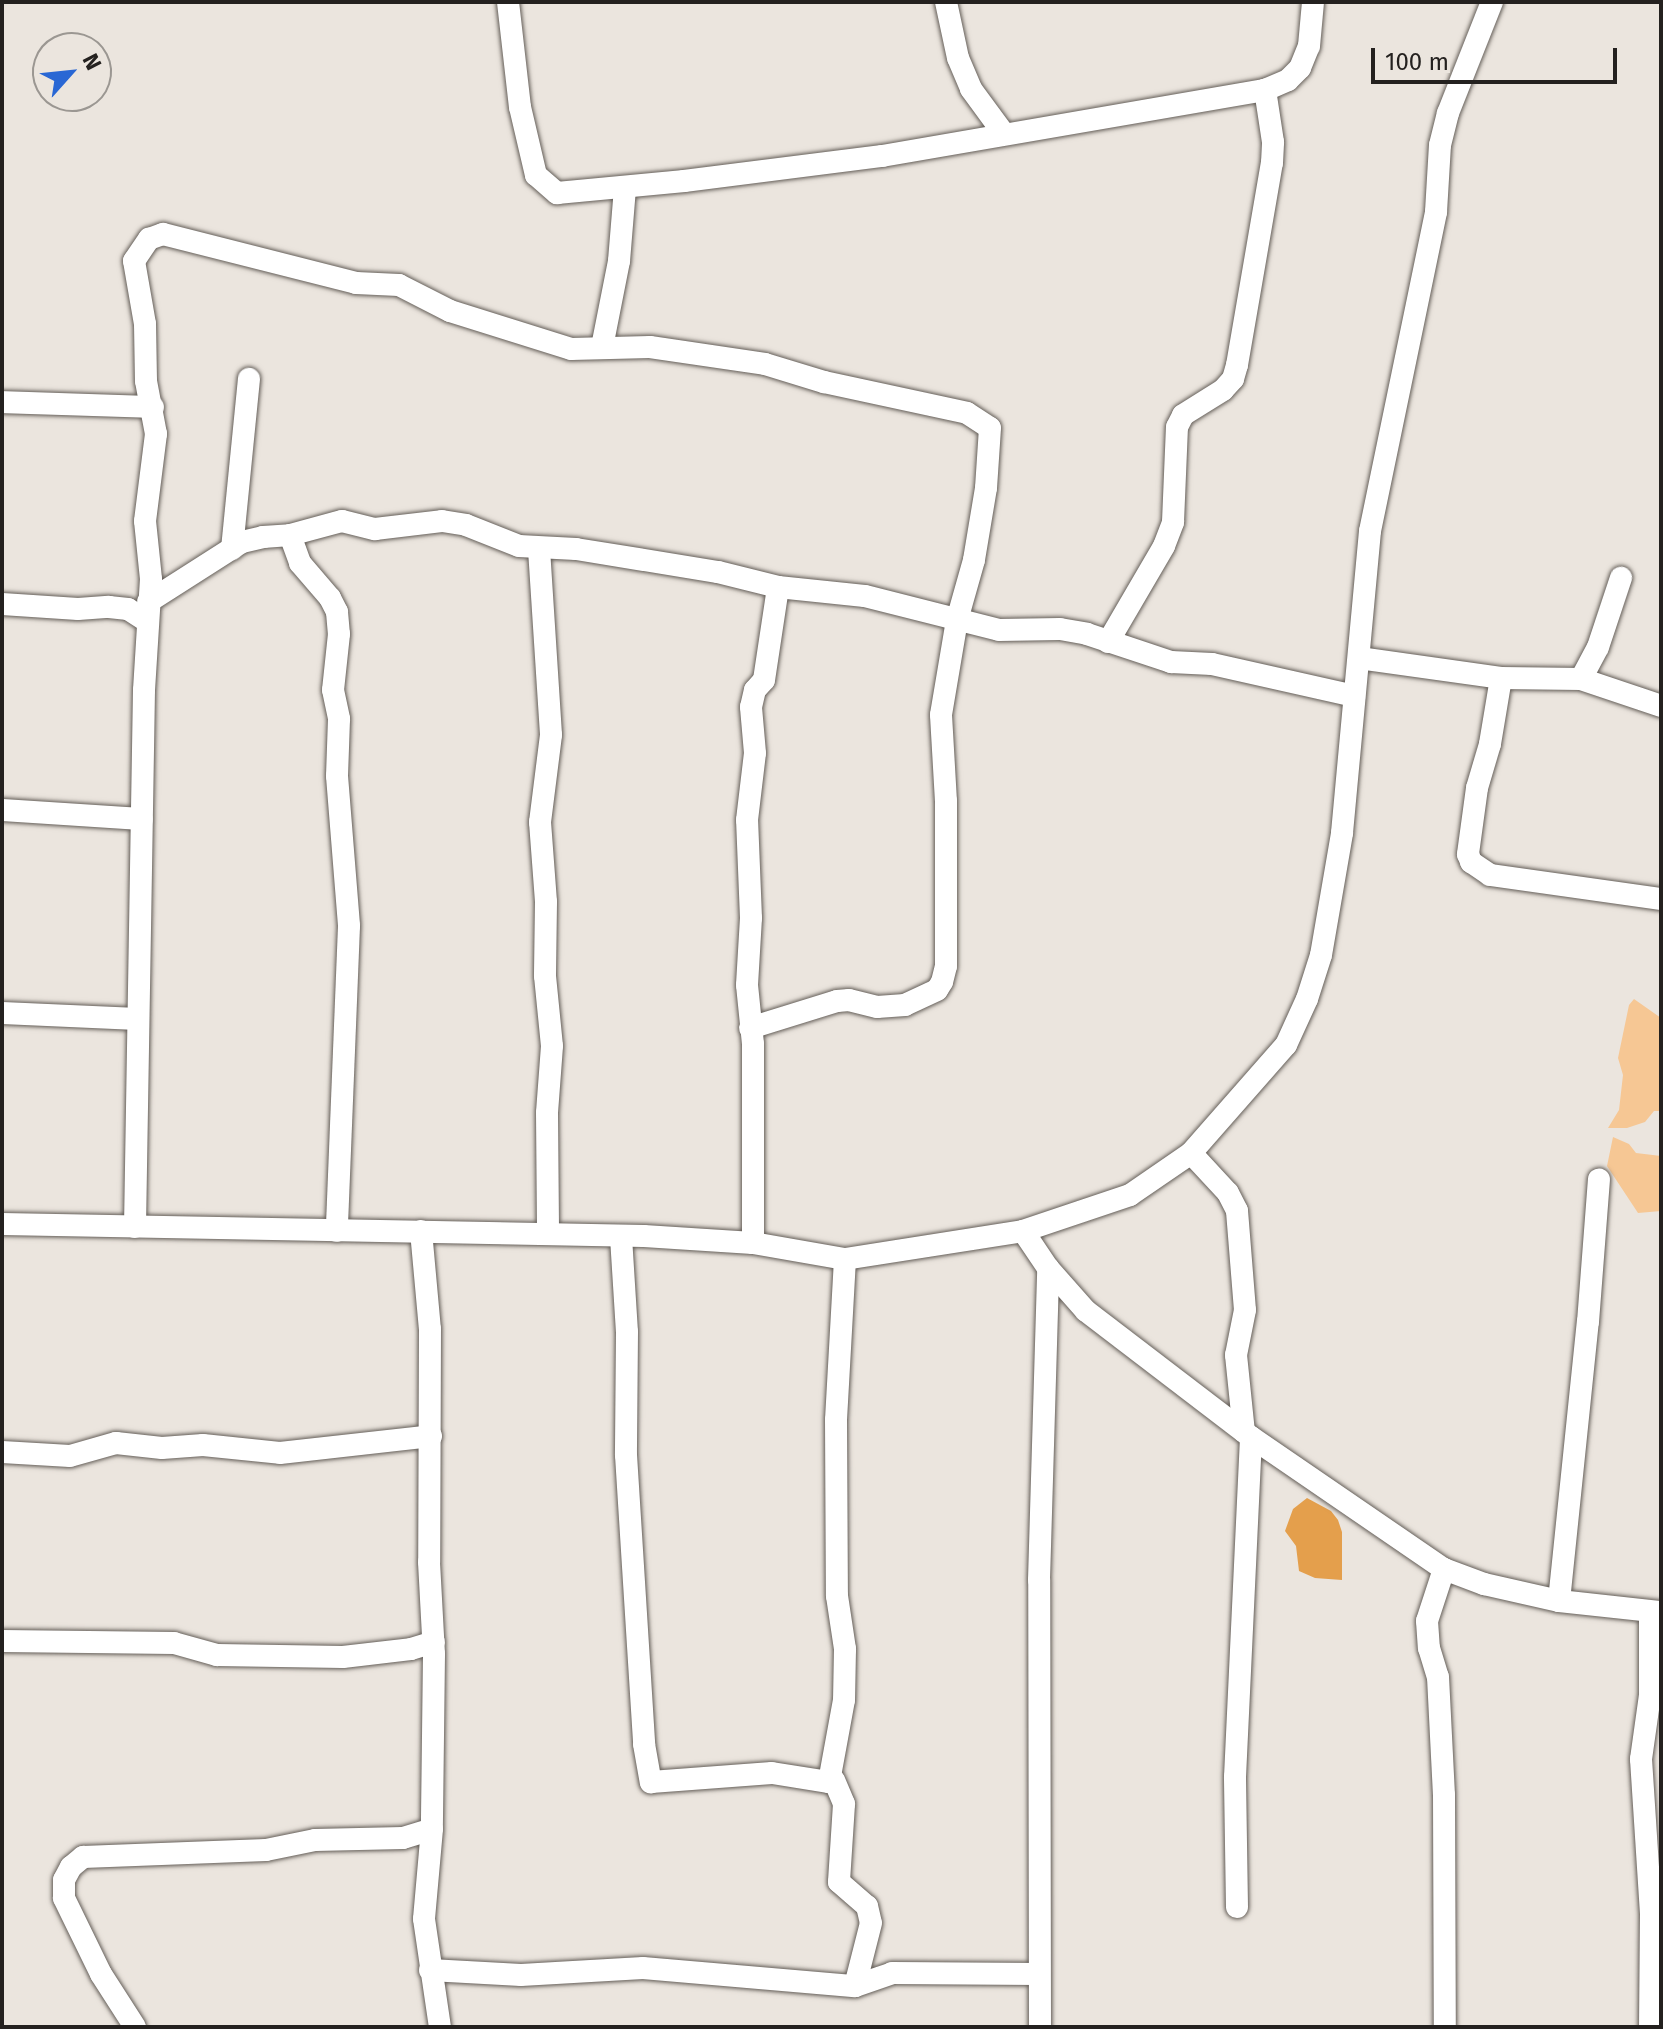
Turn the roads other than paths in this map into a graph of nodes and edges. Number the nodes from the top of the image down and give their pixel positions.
1 (508, 2) edge
2 (946, 2) edge
3 (1313, 2) edge
4 (1492, 2) edge
5 (1265, 90) junction
6 (1004, 134) junction
7 (625, 188) junction
8 (602, 347) junction
9 (249, 379) dead end
10 (2, 402) edge
11 (153, 407) junction
12 (290, 535) junction
13 (232, 549) junction
14 (539, 549) junction
15 (1621, 578) dead end
16 (778, 587) junction
17 (2, 604) edge
18 (148, 612) junction
19 (964, 615) junction
20 (1108, 642) junction
21 (1359, 658) junction
22 (1501, 678) junction
23 (1581, 679) junction
24 (1354, 696) junction
25 (1661, 706) edge
26 (2, 810) edge
27 (142, 819) junction
28 (1661, 899) edge
29 (2, 1013) edge
30 (138, 1019) junction
31 (750, 1028) junction
32 (1191, 1153) junction
33 (1599, 1179) dead end
34 (2, 1224) edge
35 (135, 1227) junction
36 (337, 1231) junction
37 (421, 1231) junction
38 (1023, 1231) junction
39 (548, 1234) junction
40 (621, 1237) junction
41 (753, 1243) junction
42 (845, 1259) junction
43 (1048, 1268) junction
44 (1247, 1434) junction
45 (431, 1436) junction
46 (2, 1452) edge
47 (1444, 1569) junction
48 (1559, 1601) junction
49 (1656, 1612) edge
50 (2, 1641) edge
51 (434, 1642) junction
52 (829, 1782) junction
53 (432, 1829) junction
54 (1237, 1907) dead end
55 (430, 1970) junction
56 (1039, 1974) junction
57 (855, 1986) junction
58 (135, 2027) edge
59 (440, 2027) edge
60 (1040, 2027) edge
61 (1445, 2027) edge
62 (1650, 2027) edge

1 - 7 street
2 - 6 street
3 - 5 street
4 - 21 street
5 - 6 street
5 - 20 street
6 - 7 street
7 - 8 street
8 - 11 street
8 - 19 street
9 - 13 street
10 - 11 street
11 - 18 street
12 - 13 street
12 - 14 street
12 - 36 street
13 - 18 street
14 - 16 street
14 - 39 street
15 - 23 street
16 - 19 street
16 - 31 street
17 - 18 street
18 - 27 street
19 - 20 street
19 - 31 street
20 - 24 street
21 - 22 street
21 - 24 street
22 - 23 street
22 - 28 street
23 - 25 street
24 - 32 street
26 - 27 street
27 - 30 street
29 - 30 street
30 - 35 street
31 - 41 street
32 - 38 street
32 - 44 street
33 - 48 street
34 - 35 street
35 - 36 street
36 - 37 street
37 - 39 street
37 - 45 street
38 - 42 street
38 - 43 street
39 - 40 street
40 - 41 street
40 - 52 street
41 - 42 street
42 - 52 street
43 - 44 street
43 - 56 street
44 - 47 street
44 - 54 street
45 - 46 street
45 - 51 street
47 - 48 street
47 - 61 street
48 - 49 street
49 - 62 street
50 - 51 street
51 - 53 street
52 - 57 street
53 - 55 street
53 - 58 street
55 - 57 street
55 - 59 street
56 - 57 street
56 - 60 street

